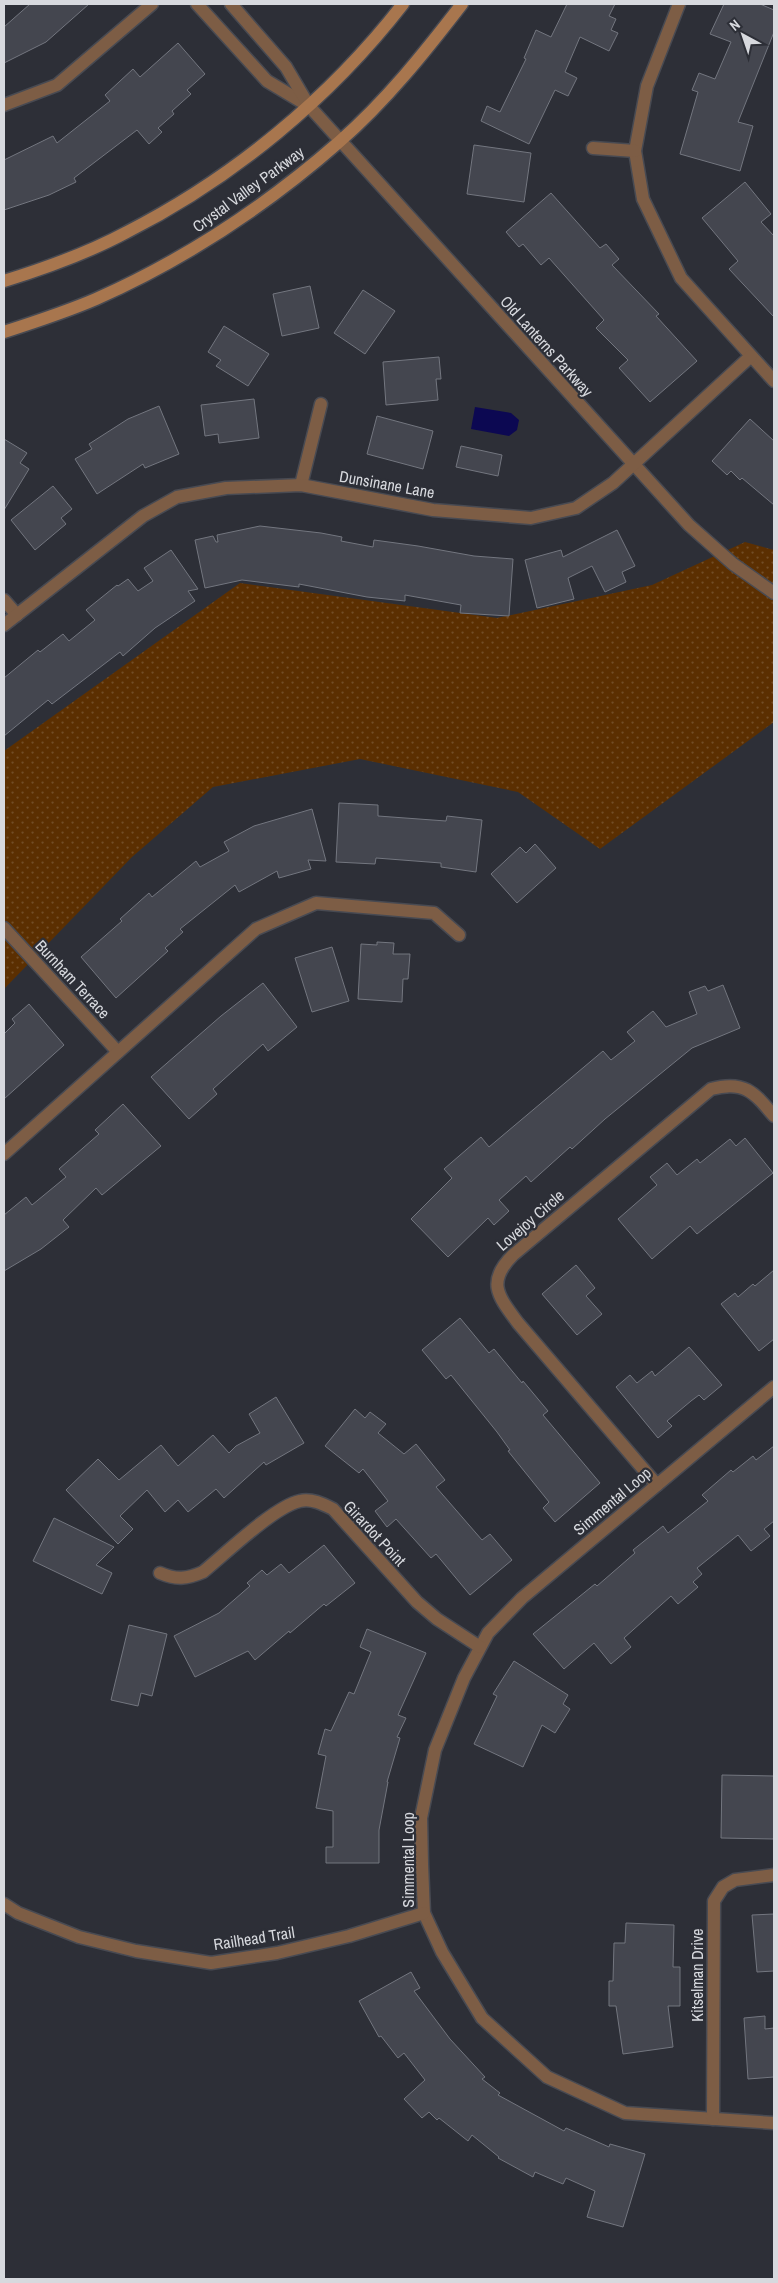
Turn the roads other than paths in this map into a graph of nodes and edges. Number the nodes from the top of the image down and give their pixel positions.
1 (152, 4) edge
2 (197, 4) edge
3 (231, 4) edge
4 (403, 4) edge
5 (462, 4) edge
6 (679, 4) edge
7 (4, 105) edge
8 (309, 106) junction
9 (340, 141) junction
10 (593, 148) dead end
11 (635, 151) junction
12 (4, 281) edge
13 (4, 332) edge
14 (750, 356) junction
15 (774, 381) edge
16 (321, 404) dead end
17 (632, 464) junction
18 (301, 485) junction
19 (774, 593) edge
20 (4, 600) edge
21 (17, 615) junction
22 (4, 625) edge
23 (4, 928) edge
24 (459, 935) dead end
25 (118, 1052) junction
26 (774, 1116) edge
27 (4, 1154) edge
28 (774, 1387) edge
29 (657, 1485) junction
30 (160, 1573) dead end
31 (480, 1647) junction
32 (774, 1875) edge
33 (4, 1904) edge
34 (424, 1913) junction
35 (713, 2119) junction
36 (774, 2123) edge

1 - 7 street
2 - 8 street, Old Lanterns Parkway
3 - 8 street, Old Lanterns Parkway
4 - 8 main road, Crystal Valley Parkway
5 - 9 main road, Crystal Valley Parkway
6 - 11 street
8 - 9 street, Old Lanterns Parkway
8 - 12 main road, Crystal Valley Parkway
9 - 13 main road, Crystal Valley Parkway
9 - 17 street, Old Lanterns Parkway
10 - 11 street
11 - 14 street
14 - 15 street
14 - 17 street, Dunsinane Lane
16 - 18 street
17 - 18 street, Dunsinane Lane
17 - 19 street, Old Lanterns Parkway
18 - 21 street, Dunsinane Lane
20 - 21 street
21 - 22 street, Dunsinane Lane
23 - 25 street, Burnham Terrace
24 - 25 street
25 - 27 street
26 - 29 street, Lovejoy Circle
28 - 29 street, Simmental Loop
29 - 31 street, Simmental Loop
30 - 31 street, Girardot Point
31 - 34 street, Simmental Loop
32 - 35 street, Kitselman Drive
33 - 34 street, Railhead Trail
34 - 35 street, Simmental Loop
35 - 36 street, Simmental Loop

